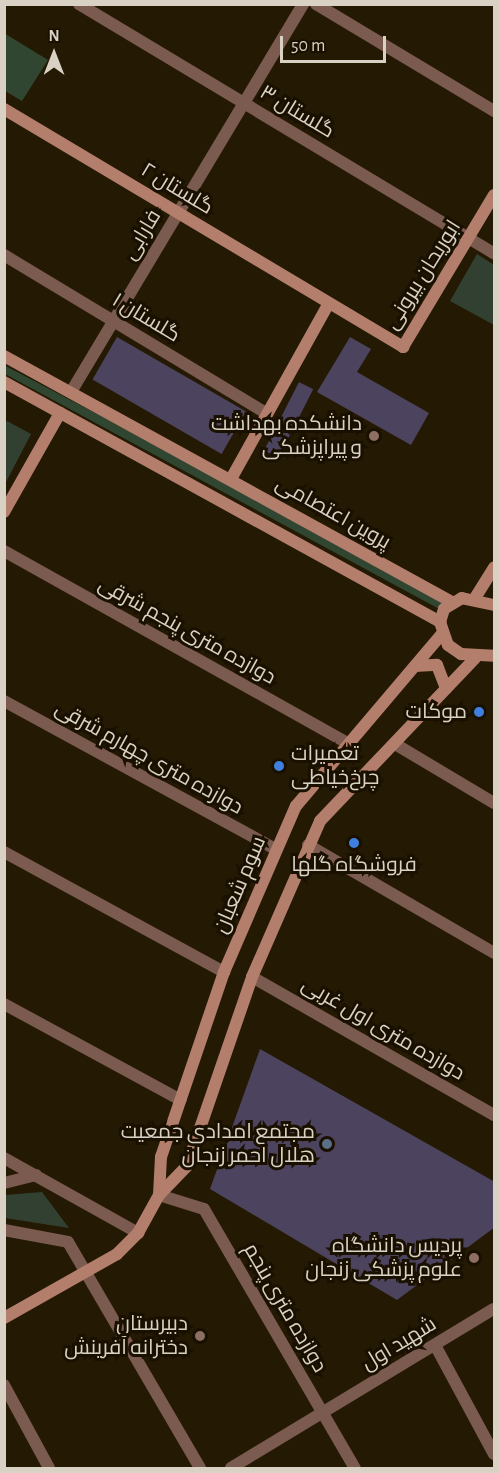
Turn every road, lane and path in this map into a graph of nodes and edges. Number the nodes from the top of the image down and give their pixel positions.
1 (79, 4) edge
2 (303, 4) edge
3 (316, 4) edge
4 (244, 103) junction
5 (4, 109) edge
6 (495, 111) edge
7 (495, 195) edge
8 (178, 213) junction
9 (469, 237) junction
10 (495, 253) edge
11 (4, 255) edge
12 (329, 303) junction
13 (113, 321) junction
14 (4, 356) edge
15 (4, 382) edge
16 (71, 392) junction
17 (60, 413) junction
18 (267, 413) junction
19 (231, 479) junction
20 (4, 512) edge
21 (4, 551) edge
22 (495, 568) edge
23 (475, 598) junction
24 (452, 602) junction
25 (495, 605) edge
26 (441, 628) junction
27 (495, 656) edge
28 (474, 658) junction
29 (414, 667) junction
30 (446, 688) junction
31 (4, 701) edge
32 (351, 744) junction
33 (395, 744) junction
34 (495, 803) edge
35 (308, 845) junction
36 (275, 849) junction
37 (4, 852) edge
38 (495, 954) edge
39 (224, 972) junction
40 (252, 977) junction
41 (4, 1004) edge
42 (181, 1100) junction
43 (495, 1115) edge
44 (4, 1158) edge
45 (36, 1175) junction
46 (4, 1183) edge
47 (159, 1195) junction
48 (4, 1230) edge
49 (138, 1233) junction
50 (87, 1271) junction
51 (495, 1309) edge
52 (4, 1318) edge
53 (435, 1345) junction
54 (4, 1385) edge
55 (322, 1412) junction
56 (495, 1455) edge
57 (49, 1468) edge
58 (200, 1468) edge
59 (231, 1468) edge
60 (355, 1468) edge

1 - 4 street, گلستان ۳
2 - 4 street, فارابی
3 - 6 street
4 - 8 street, فارابی
4 - 9 street, گلستان ۳
5 - 8 main road, گلستان ۲
7 - 9 main road, ابوریحان بیرونی
8 - 12 main road, گلستان ۲
8 - 13 street, فارابی
9 - 10 street, گلستان ۳
9 - 12 main road, ابوریحان بیرونی
11 - 13 street, گلستان ۱
12 - 18 main road
13 - 16 street, فارابی
13 - 18 street, گلستان ۱
14 - 16 main road, پروین اعتصامی
15 - 17 main road, پروین اعتصامی
16 - 19 main road, پروین اعتصامی
17 - 20 main road
17 - 26 main road, پروین اعتصامی
18 - 19 main road
19 - 24 main road, پروین اعتصامی
21 - 32 street, دوازده متری پنجم شرقی
22 - 23 main road
23 - 24 main road
23 - 25 main road
24 - 26 main road, سوم شعبان
26 - 28 main road, پروین اعتصامی
26 - 29 main road, سوم شعبان
27 - 28 main road
28 - 30 main road, سوم شعبان
29 - 30 main road
29 - 32 main road, سوم شعبان
30 - 33 main road, سوم شعبان
31 - 36 street, دوازده متری چهارم شرقی
32 - 36 main road, سوم شعبان
33 - 34 street
33 - 35 main road, سوم شعبان
35 - 38 street
35 - 40 main road, سوم شعبان
36 - 39 main road, سوم شعبان
37 - 39 street
39 - 42 main road, سوم شعبان
40 - 43 street, دوازده متری اول غربی
40 - 47 main road, سوم شعبان
41 - 42 street
42 - 47 main road, سوم شعبان
44 - 45 street
45 - 46 street
45 - 49 street
47 - 49 main road, سوم شعبان
47 - 55 street, دوازده متری پنجم
48 - 50 street
49 - 50 main road, سوم شعبان
50 - 52 main road, سوم شعبان
50 - 58 street
51 - 53 street, شهید اول
53 - 55 street, شهید اول
53 - 56 street
54 - 57 street
55 - 59 street, شهید اول
55 - 60 street, دوازده متری پنجم

